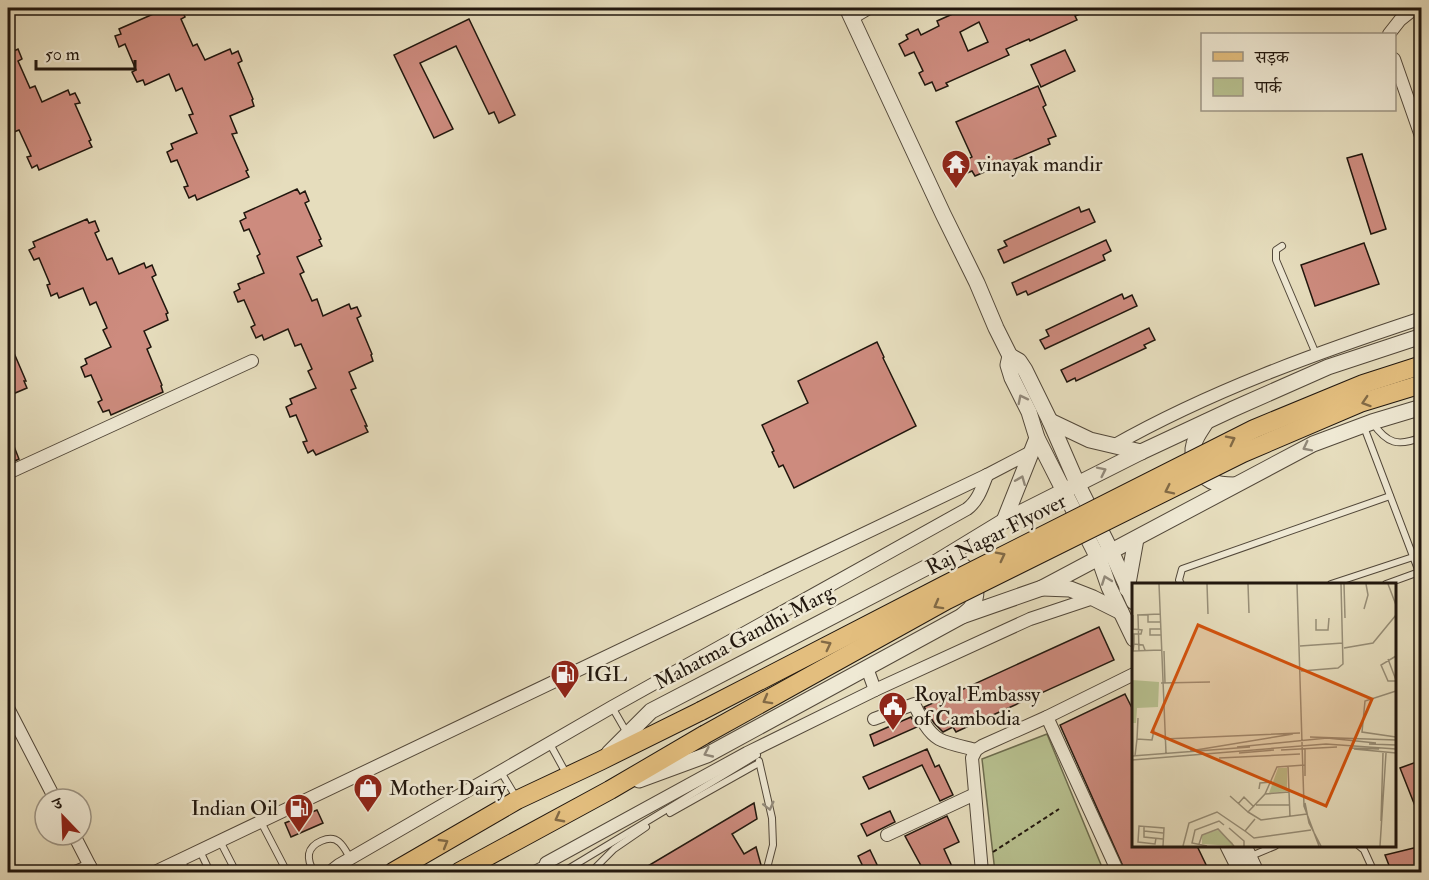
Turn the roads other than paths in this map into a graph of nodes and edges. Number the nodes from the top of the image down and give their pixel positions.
1 (869, 8) edge
2 (1415, 8) edge
3 (850, 13) edge
4 (1390, 33) edge
5 (1396, 62) edge
6 (1422, 139) edge
7 (1282, 246) dead end
8 (1422, 318) edge
9 (1422, 336) edge
10 (1316, 355) junction
11 (1010, 356) junction
12 (252, 362) dead end
13 (1422, 365) edge
14 (1422, 384) edge
15 (1422, 407) edge
16 (1050, 421) junction
17 (1207, 422) junction
18 (1367, 423) junction
19 (1422, 437) edge
20 (1035, 445) junction
21 (1113, 446) junction
22 (1142, 452) junction
23 (8, 472) edge
24 (987, 475) junction
25 (1234, 485) junction
26 (1070, 487) junction
27 (1390, 496) junction
28 (1004, 521) junction
29 (1136, 538) junction
30 (1104, 554) junction
31 (1422, 556) edge
32 (1413, 557) junction
33 (935, 563) junction
34 (1420, 571) edge
35 (1180, 583) edge
36 (1337, 583) edge
37 (1391, 583) edge
38 (1042, 588) junction
39 (1130, 595) edge
40 (1093, 598) junction
41 (1121, 612) junction
42 (962, 616) junction
43 (1132, 635) edge
44 (867, 668) junction
45 (1132, 675) edge
46 (875, 690) junction
47 (612, 707) junction
48 (8, 708) edge
49 (1047, 717) junction
50 (874, 719) dead end
51 (627, 735) junction
52 (550, 744) junction
53 (976, 750) junction
54 (757, 756) junction
55 (600, 762) junction
56 (501, 772) junction
57 (568, 777) junction
58 (49, 787) edge
59 (610, 790) junction
60 (975, 794) junction
61 (517, 800) junction
62 (261, 822) junction
63 (887, 835) dead end
64 (220, 841) junction
65 (80, 847) edge
66 (1228, 847) edge
67 (1269, 847) edge
68 (1360, 847) edge
69 (200, 851) junction
70 (1247, 851) edge
71 (350, 858) junction
72 (181, 860) junction
73 (546, 863) joint
74 (8, 864) edge
75 (92, 869) edge
76 (980, 869) edge
77 (286, 870) edge
78 (156, 872) edge
79 (10, 873) edge
80 (75, 873) edge
81 (187, 873) edge
82 (210, 873) edge
83 (236, 873) edge
84 (277, 873) edge
85 (314, 873) edge
86 (330, 873) edge
87 (393, 873) edge
88 (459, 873) edge
89 (528, 873) edge
90 (563, 873) edge
91 (591, 873) edge
92 (766, 873) edge
93 (1118, 873) edge
94 (1240, 873) edge
95 (1256, 873) edge
96 (1374, 873) edge

1 - 3 street
2 - 4 street
3 - 11 street
5 - 6 street
7 - 10 lane
8 - 10 street
9 - 17 street, Mahatma Gandhi Marg
10 - 21 street
11 - 16 street
20 -> 11 street
12 - 23 street
55 -> 13 main road, Raj Nagar Flyover, bridge
14 -> 59 main road, Raj Nagar Flyover, bridge
15 - 18 street
16 - 21 street
16 - 26 street
17 - 22 street, Mahatma Gandhi Marg
17 - 25 street
18 - 19 lane
18 -> 25 street
18 - 27 lane
20 - 24 street
20 - 26 street
28 -> 20 street
21 - 22 street
26 -> 22 street, Mahatma Gandhi Marg
24 - 47 street
24 - 62 street
25 - 29 street
26 - 28 street, Mahatma Gandhi Marg
26 - 30 street
27 - 32 lane
27 - 35 lane
28 - 33 street, Mahatma Gandhi Marg
29 - 30 street
29 - 39 street
30 - 38 street
30 - 39 street
41 -> 30 street
31 - 32 lane
32 - 34 lane
32 - 36 lane
33 - 42 street
33 - 51 street, Mahatma Gandhi Marg
34 - 37 lane
38 - 40 street
38 - 42 street
40 - 41 street
40 - 46 street
41 - 43 street
42 - 44 street
44 - 46 street
44 -> 59 street
45 - 49 street
46 - 54 street
47 - 51 lane
47 - 52 street
48 - 58 street
49 - 53 street
49 - 93 street
50 - 53 street
51 - 55 street, Mahatma Gandhi Marg
52 - 56 street
52 - 57 lane
53 - 60 street
54 - 73 street
54 - 90 lane
54 - 91 lane
54 -> 92 lane
55 - 57 main road, Mahatma Gandhi Marg
56 - 61 lane
56 - 71 street
57 - 61 main road, Mahatma Gandhi Marg
59 -> 88 main road
60 - 63 street
60 - 76 street
87 -> 61 main road, Mahatma Gandhi Marg
62 - 64 street
62 - 77 lane
64 - 69 street
64 - 83 lane
65 - 75 street
66 - 94 street
67 - 70 lane
68 - 96 lane
69 - 72 street
69 - 82 lane
70 - 95 street
71 - 85 lane
71 - 86 street
72 - 78 street
72 - 81 lane
73 - 89 lane
74 - 79 street
75 - 80 street
77 - 84 lane

